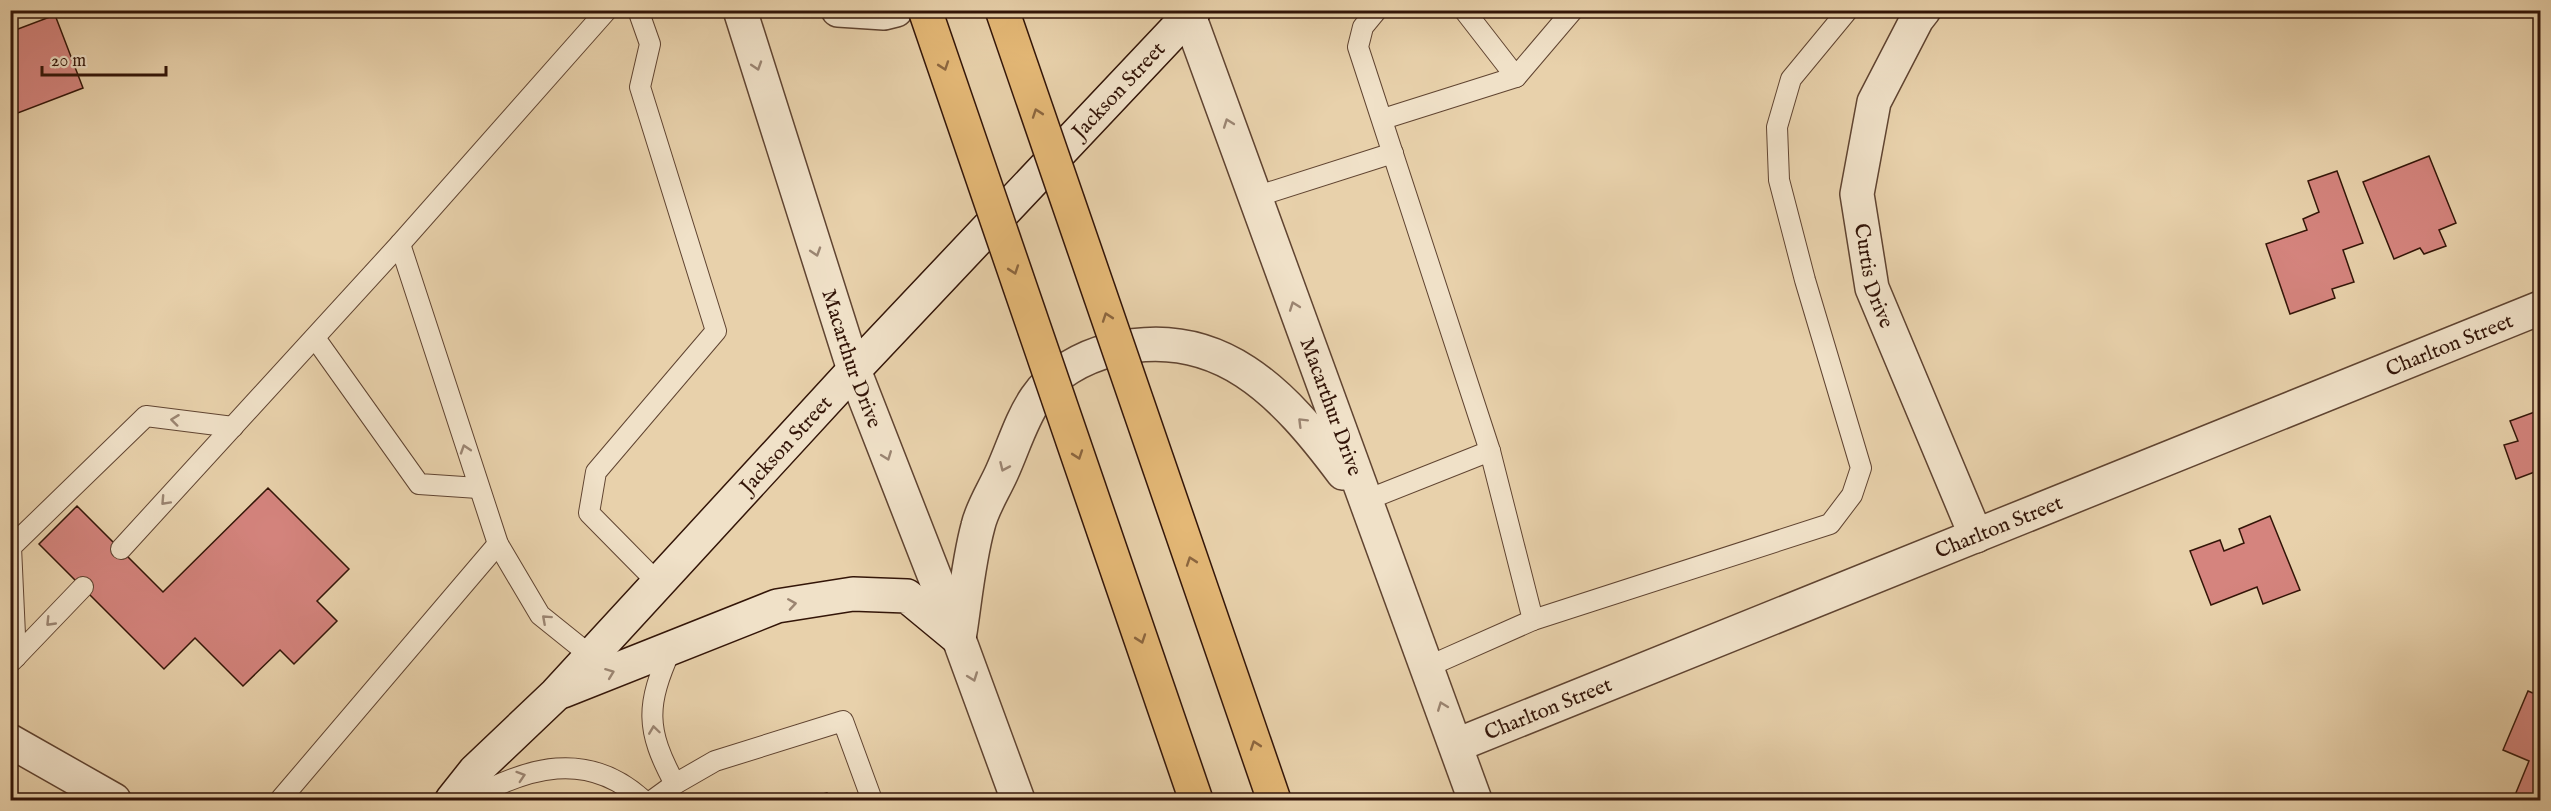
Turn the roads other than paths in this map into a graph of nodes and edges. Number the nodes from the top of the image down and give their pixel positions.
1 (607, 10) edge
2 (638, 10) edge
3 (740, 10) edge
4 (838, 10) edge
5 (896, 10) edge
6 (925, 10) edge
7 (1002, 10) edge
8 (1377, 10) edge
9 (1464, 10) edge
10 (1574, 10) edge
11 (1848, 10) edge
12 (1924, 10) edge
13 (1190, 12) edge
14 (1516, 76) junction
15 (1383, 119) junction
16 (1393, 153) junction
17 (1255, 197) junction
18 (400, 244) junction
19 (2541, 308) edge
20 (315, 338) junction
21 (854, 370) junction
22 (233, 427) junction
23 (1490, 451) junction
24 (478, 488) junction
25 (1364, 501) junction
26 (1976, 536) junction
27 (498, 544) junction
28 (121, 549) dead end
29 (658, 583) junction
30 (83, 588) dead end
31 (1533, 620) junction
32 (959, 639) junction
33 (671, 649) junction
34 (591, 656) junction
35 (13, 660) edge
36 (1427, 667) junction
37 (556, 694) junction
38 (10, 741) edge
39 (1457, 745) junction
40 (675, 784) junction
41 (114, 801) edge
42 (280, 801) edge
43 (452, 801) edge
44 (468, 801) edge
45 (643, 801) edge
46 (653, 801) edge
47 (872, 801) edge
48 (1018, 801) edge
49 (1197, 801) edge
50 (1274, 801) edge
51 (1475, 801) edge

1 - 18 lane
2 - 29 lane
3 -> 21 street, Macarthur Drive
4 - 5 street
6 -> 49 highway, bridge
50 -> 7 highway, bridge
8 - 15 lane
9 - 14 lane
10 - 14 lane
11 - 31 lane
12 - 26 street, Curtis Drive
17 -> 13 street, Macarthur Drive
13 - 21 street, Jackson Street
14 - 15 lane
15 - 16 lane
16 - 17 lane
16 - 23 lane
25 -> 17 street, Macarthur Drive
18 - 20 lane
24 -> 18 lane
19 - 26 street, Charlton Street
20 - 22 lane
20 - 24 lane
21 - 29 street, Jackson Street
21 -> 32 street, Macarthur Drive
22 -> 28 lane
22 -> 35 lane
23 - 25 lane
23 - 31 lane
24 - 27 lane
25 -> 32 street
25 - 36 street, Macarthur Drive
26 - 39 street, Charlton Street
34 -> 27 lane
27 - 42 lane
29 - 34 street, Jackson Street
30 -> 35 lane
31 - 36 lane
33 -> 32 street
32 -> 48 street, Macarthur Drive
37 -> 33 street
40 -> 33 lane
34 - 37 street, Jackson Street
39 -> 36 street, Macarthur Drive
37 - 43 street, Jackson Street
38 - 41 street
39 - 51 street, Macarthur Drive
40 - 46 lane
40 - 47 lane
44 -> 45 lane

